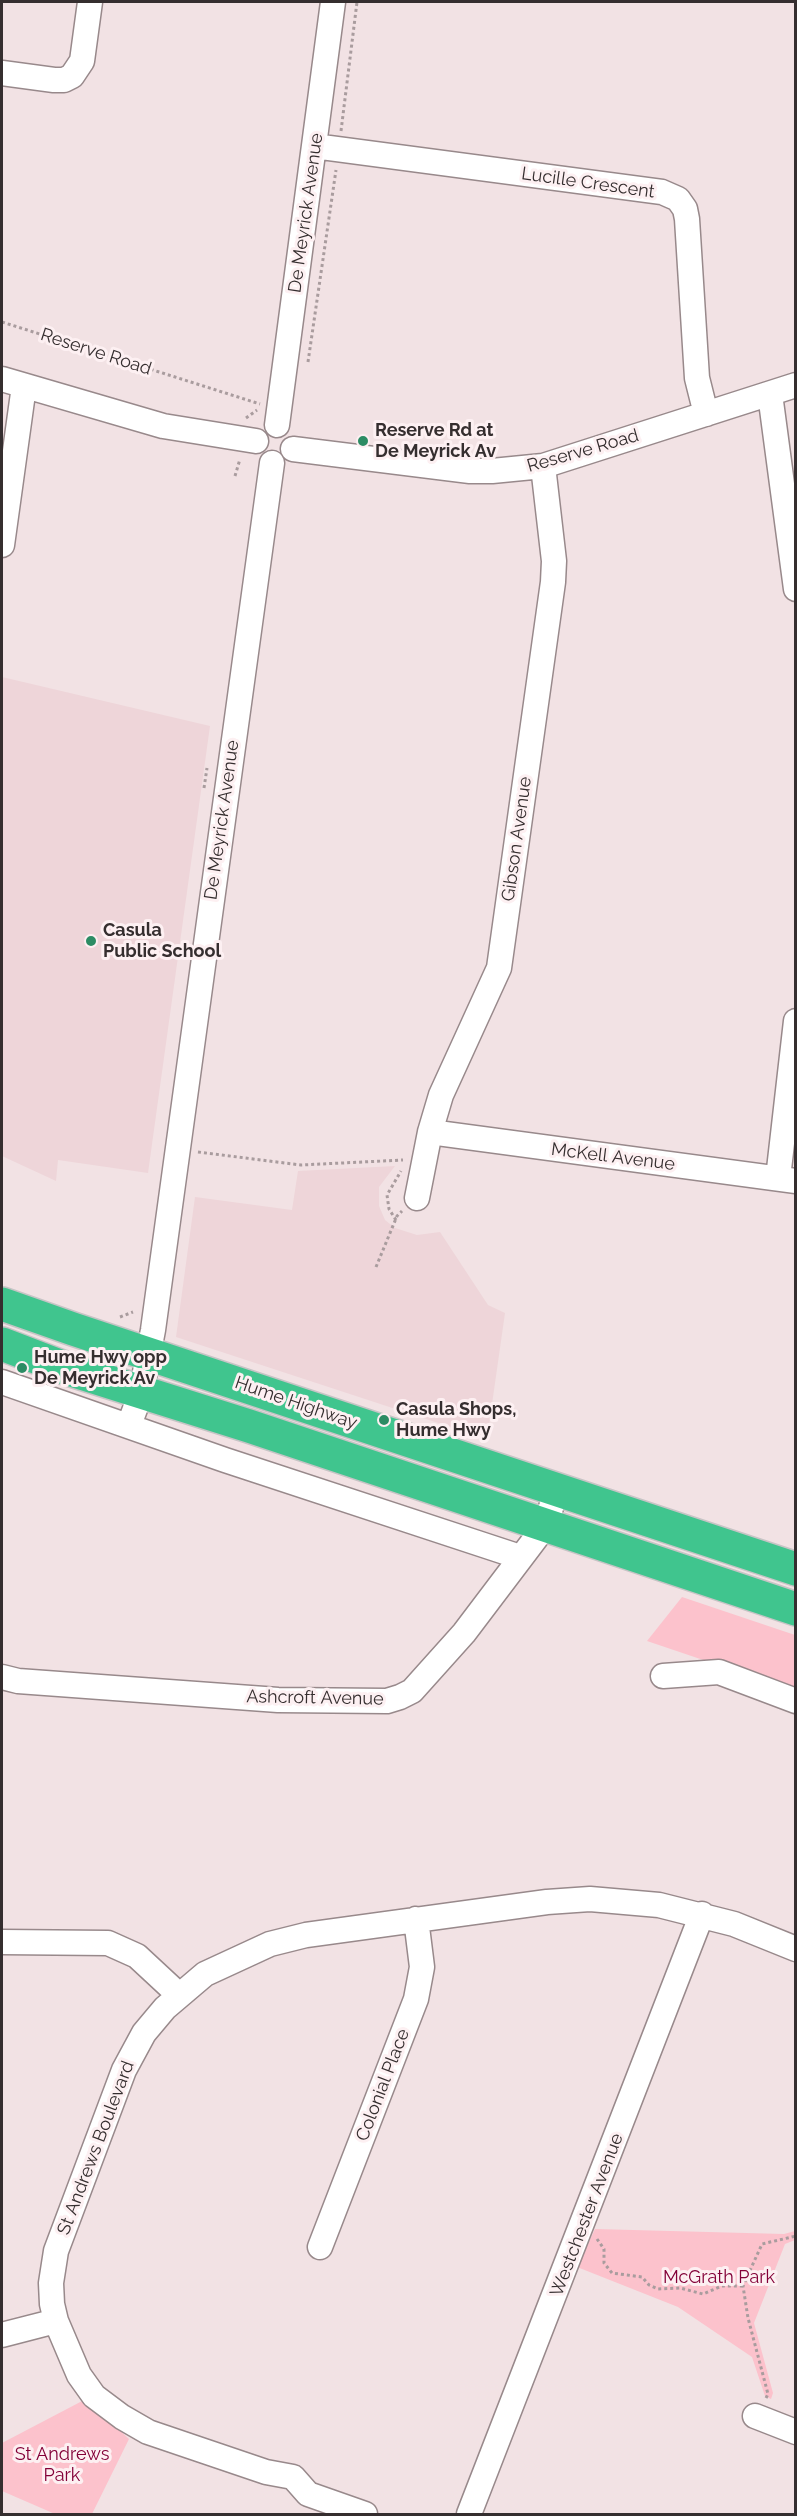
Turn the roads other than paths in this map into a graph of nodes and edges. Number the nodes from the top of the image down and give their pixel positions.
1 (90, 2) edge
2 (333, 2) edge
3 (2, 73) edge
4 (326, 148) junction
5 (13, 383) edge
6 (795, 385) edge
7 (770, 393) junction
8 (706, 414) junction
9 (277, 425) junction
10 (250, 430) junction
11 (294, 449) junction
12 (272, 464) junction
13 (543, 466) junction
14 (2, 545) edge
15 (795, 589) edge
16 (795, 1021) edge
17 (430, 1132) junction
18 (787, 1180) edge
19 (417, 1198) road end
20 (2, 1304) edge
21 (2, 1344) edge
22 (149, 1355) junction
23 (2, 1383) edge
24 (141, 1393) junction
25 (129, 1425) junction
26 (557, 1489) junction
27 (545, 1526) junction
28 (520, 1557) junction
29 (795, 1569) edge
30 (795, 1609) edge
31 (663, 1676) dead end
32 (2, 1677) edge
33 (795, 1701) edge
34 (702, 1914) junction
35 (416, 1919) junction
36 (2, 1942) edge
37 (795, 1949) edge
38 (179, 1995) junction
39 (320, 2247) dead end
40 (56, 2321) junction
41 (2, 2335) edge
42 (757, 2417) road end
43 (795, 2432) edge
44 (364, 2514) edge
45 (469, 2514) edge

1 - 3 street
2 - 4 street, De Meyrick Avenue
4 - 8 street, Lucille Crescent
4 - 9 street, De Meyrick Avenue
5 - 10 street
5 - 14 street
6 - 7 street, Reserve Road
7 - 8 street, Reserve Road
7 - 15 street
8 - 13 street, Reserve Road
9 - 10 street
9 - 11 street
10 - 12 street
11 - 12 street
11 - 13 street, Reserve Road
12 - 22 street, De Meyrick Avenue
13 - 17 street, Gibson Avenue
16 - 18 street
17 - 18 street, McKell Avenue
17 - 19 street, Gibson Avenue
20 - 22 highway, Hume Highway
21 - 24 highway, Hume Highway
22 - 24 street, De Meyrick Avenue
22 - 26 highway, Hume Highway
23 - 25 street
24 - 25 street, De Meyrick Avenue
24 - 27 highway, Hume Highway
25 - 28 street
26 - 27 street, Ashcroft Avenue
26 - 29 highway, Hume Highway
27 - 28 street, Ashcroft Avenue
27 - 30 highway, Hume Highway
28 - 32 street, Ashcroft Avenue
31 - 33 street
34 - 35 street, St Andrews Boulevard
34 - 37 street, St Andrews Boulevard
34 - 45 street, Westchester Avenue
35 - 38 street, St Andrews Boulevard
35 - 39 street, Colonial Place
36 - 38 street
38 - 40 street, St Andrews Boulevard
40 - 41 street
40 - 44 street, St Andrews Boulevard
42 - 43 street

